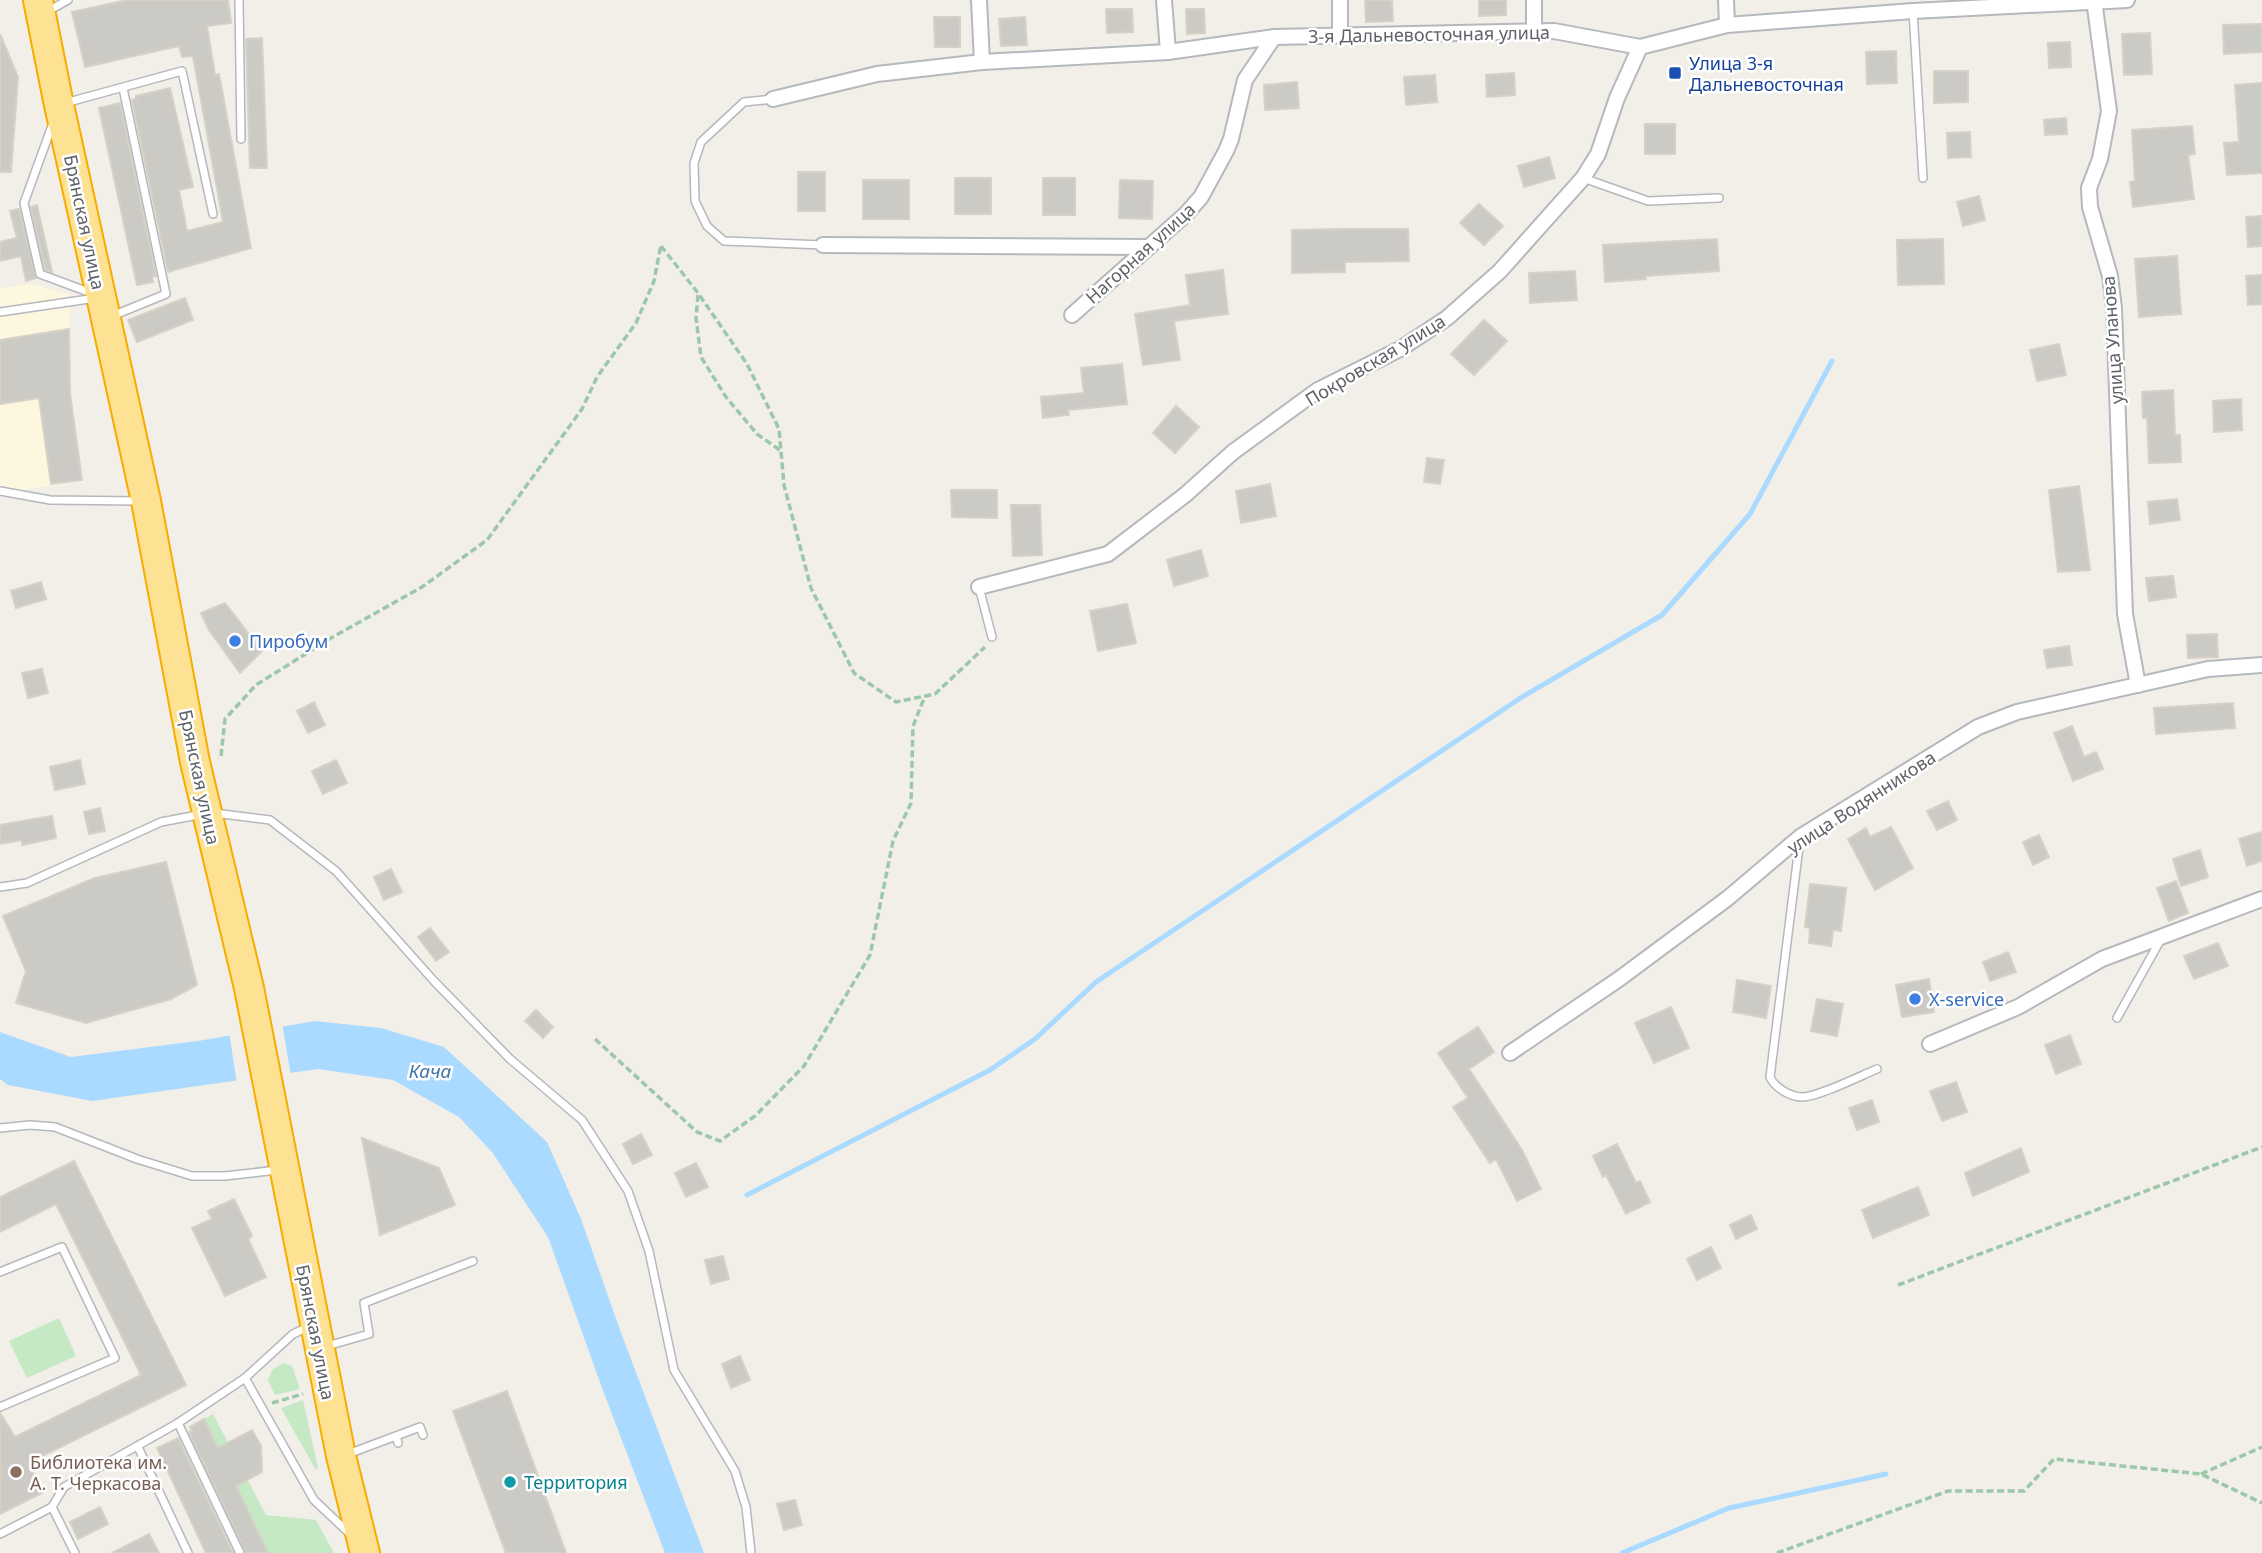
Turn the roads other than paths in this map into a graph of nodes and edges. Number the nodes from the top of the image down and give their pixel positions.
1 (68, 0) edge
2 (239, 0) edge
3 (979, 0) edge
4 (1164, 0) edge
5 (1340, 0) edge
6 (1534, 0) edge
7 (1726, 0) edge
8 (2127, 0) edge
9 (2094, 1) edge
10 (1913, 6) edge
11 (40, 8) edge
12 (1727, 25) junction
13 (1534, 32) junction
14 (1340, 34) junction
15 (1274, 37) junction
16 (1640, 47) junction
17 (1168, 52) junction
18 (982, 62) junction
19 (123, 88) junction
20 (773, 99) joint
21 (59, 105) junction
22 (241, 139) dead end
23 (1583, 178) junction
24 (1923, 178) dead end
25 (1719, 198) dead end
26 (213, 214) dead end
27 (823, 245) joint
28 (1148, 247) junction
29 (104, 308) junction
30 (0, 312) edge
31 (1072, 315) dead end
32 (0, 491) edge
33 (146, 501) junction
34 (979, 587) joint
35 (992, 637) road end
36 (2262, 665) edge
37 (2138, 685) junction
38 (208, 813) junction
39 (1800, 837) junction
40 (0, 887) edge
41 (2262, 899) edge
42 (2163, 936) junction
43 (2117, 1018) dead end
44 (1930, 1044) dead end
45 (1510, 1053) dead end
46 (1877, 1069) dead end
47 (0, 1128) edge
48 (283, 1169) junction
49 (473, 1261) dead end
50 (0, 1272) edge
51 (317, 1336) junction
52 (245, 1378) junction
53 (0, 1408) edge
54 (178, 1423) junction
55 (423, 1435) dead end
56 (138, 1447) junction
57 (341, 1456) junction
58 (52, 1507) junction
59 (0, 1534) edge
60 (364, 1549) edge
61 (75, 1553) edge
62 (188, 1553) edge
63 (240, 1553) edge
64 (751, 1553) edge

1 - 11 lane
2 - 22 lane
3 - 18 street
4 - 17 street
5 - 14 street
6 - 13 street
7 - 12 street
8 - 9 street, 3-я Дальневосточная улица
9 - 10 street, 3-я Дальневосточная улица
9 - 37 street, улица Уланова
10 - 12 street, 3-я Дальневосточная улица
10 - 24 lane
11 - 21 highway, Брянская улица
12 - 16 street, 3-я Дальневосточная улица
13 - 14 street, 3-я Дальневосточная улица
13 - 16 street, 3-я Дальневосточная улица
14 - 15 street, 3-я Дальневосточная улица
15 - 17 street, 3-я Дальневосточная улица
15 - 28 street, Нагорная улица
16 - 23 street, Покровская улица
17 - 18 street, 3-я Дальневосточная улица
18 - 20 street, 3-я Дальневосточная улица
19 - 21 lane
19 - 26 lane
19 - 29 lane
20 - 27 lane
21 - 29 highway, Брянская улица
21 - 29 lane
23 - 25 lane
23 - 34 street, Покровская улица
27 - 28 street
28 - 31 street, Нагорная улица
29 - 30 lane
29 - 33 highway, Брянская улица
32 - 33 lane
33 - 38 highway, Брянская улица
34 - 35 lane
36 - 37 street, улица Водянникова
37 - 39 street, улица Водянникова
38 - 40 lane
38 - 48 highway, Брянская улица
38 - 64 lane
39 - 45 street, улица Водянникова
39 - 46 lane
41 - 42 street
42 - 43 lane
42 - 44 street
47 - 48 lane
48 - 51 highway, Брянская улица
49 - 51 lane
50 - 53 lane
51 - 52 lane
51 - 57 highway, Брянская улица
52 - 54 lane
52 - 60 lane
54 - 56 lane
54 - 63 lane
55 - 57 lane
56 - 58 lane
56 - 62 lane
57 - 60 highway, Брянская улица
58 - 59 lane
58 - 61 lane

